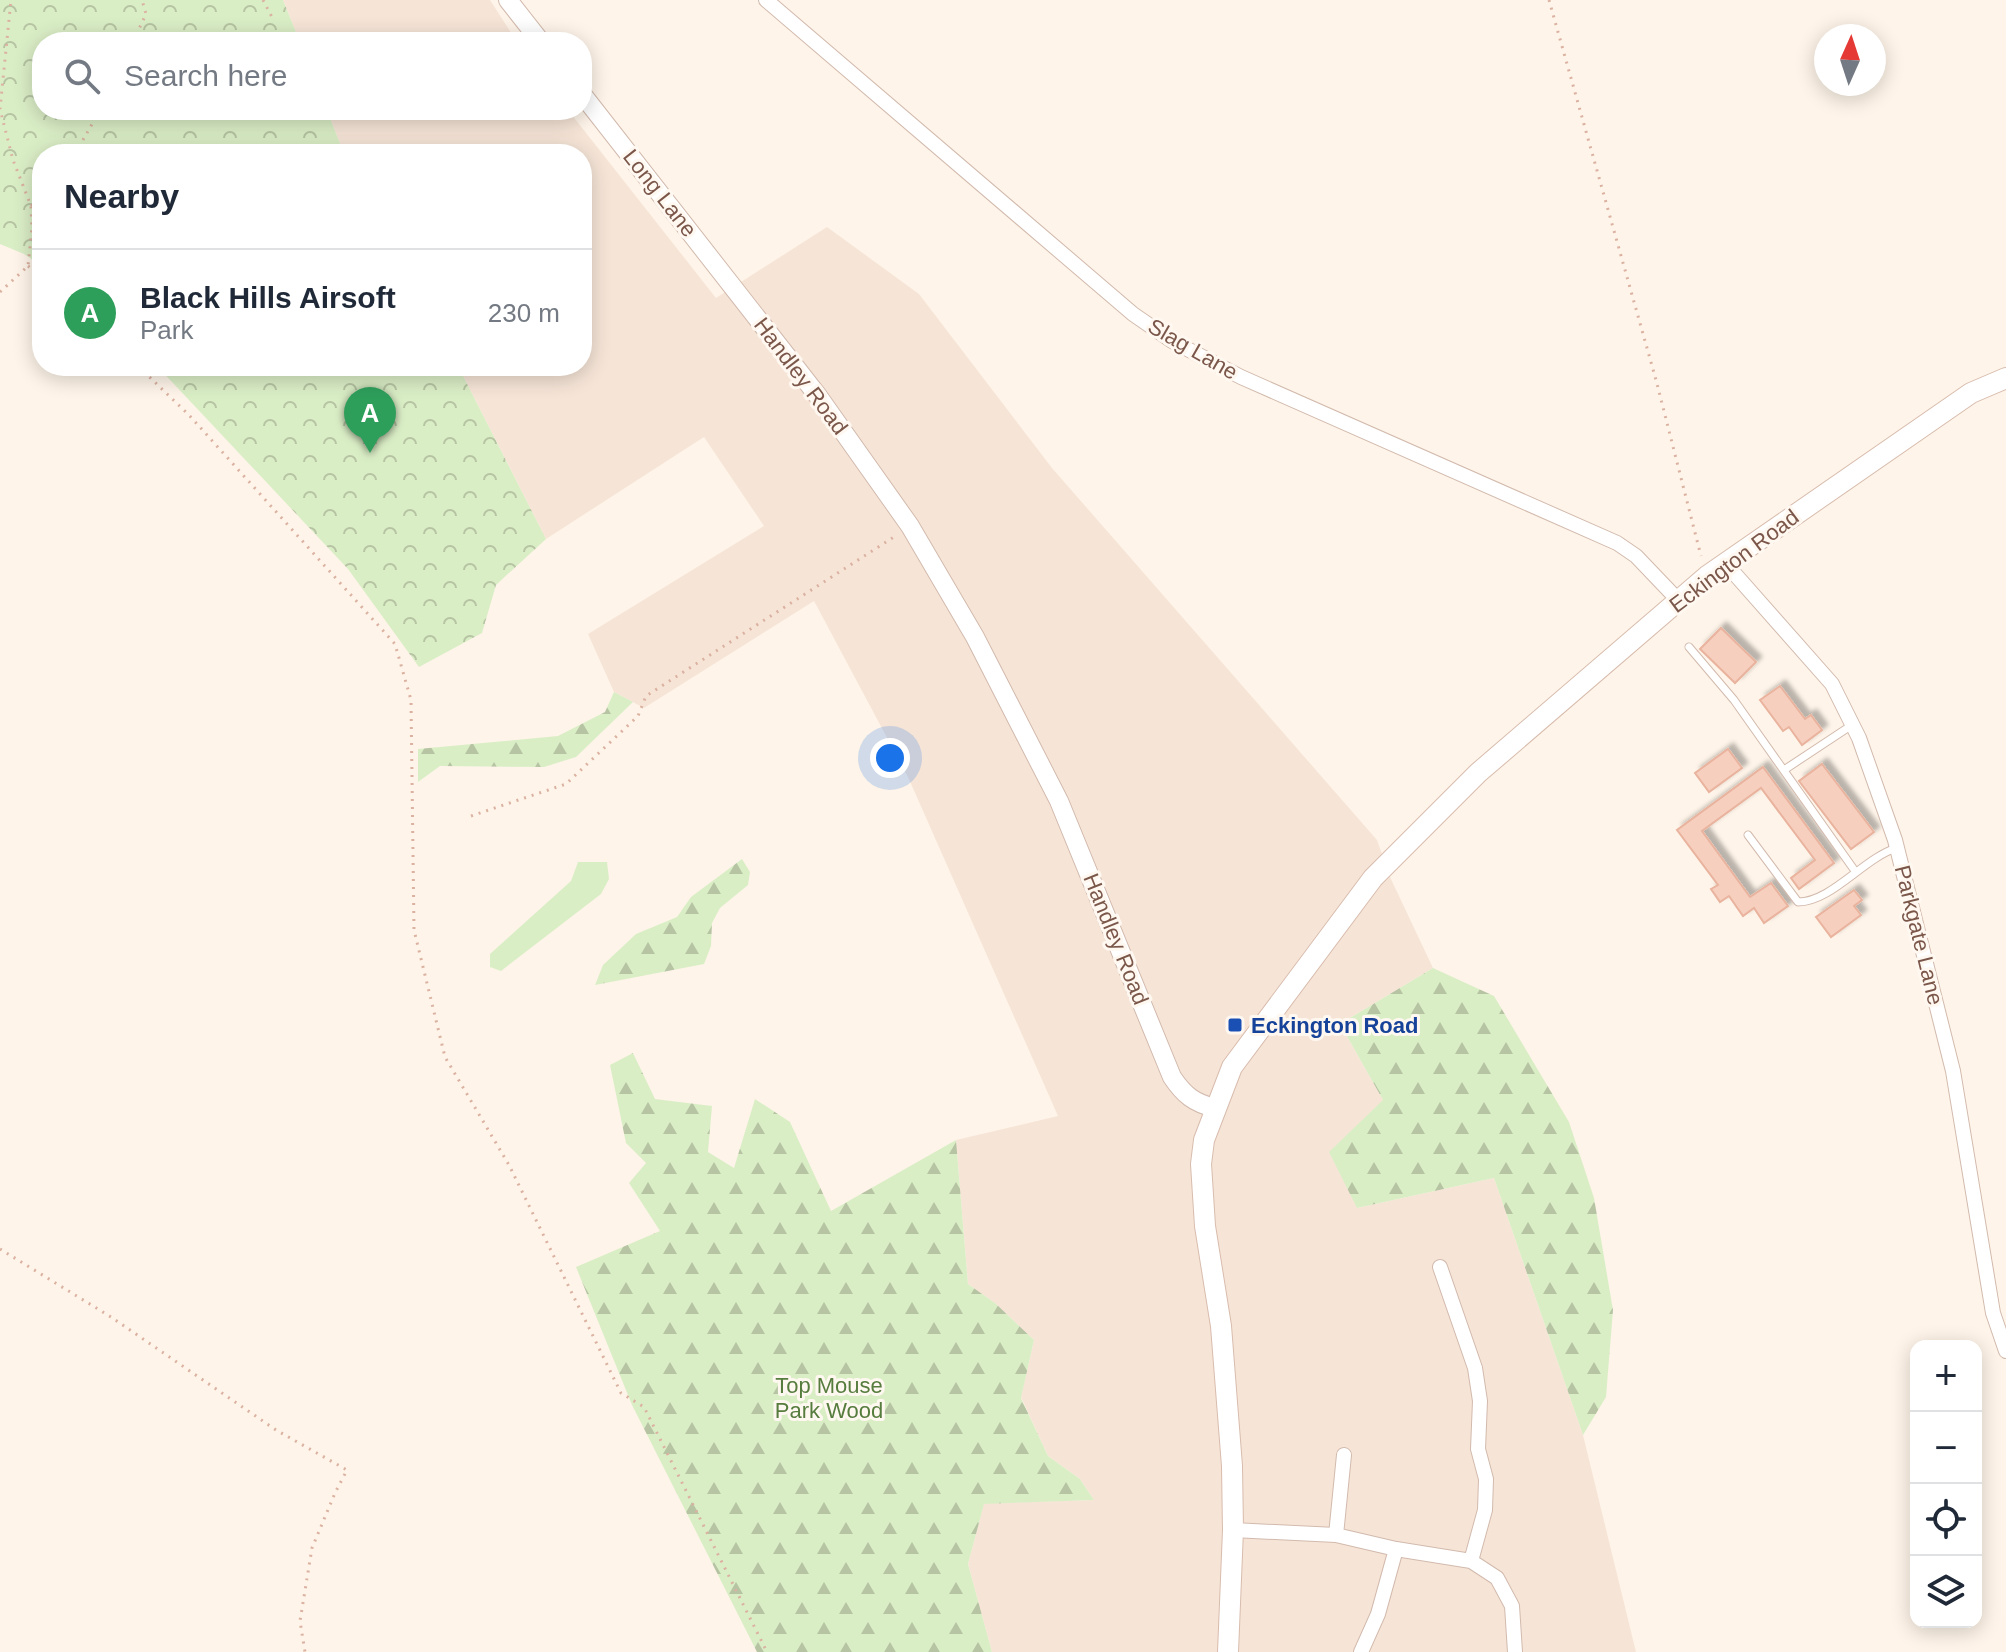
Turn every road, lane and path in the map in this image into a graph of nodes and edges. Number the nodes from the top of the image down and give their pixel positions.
1 (11, 0) edge
2 (142, 0) edge
3 (263, 0) edge
4 (508, 0) edge
5 (766, 0) edge
6 (1549, 0) edge
7 (273, 19) dead end
8 (138, 32) edge
9 (533, 32) edge
10 (592, 107) edge
11 (94, 120) edge
12 (81, 144) edge
13 (31, 206) joint
14 (28, 266) junction
15 (32, 269) edge
16 (0, 292) edge
17 (737, 292) joint
18 (148, 376) edge
19 (2006, 378) edge
20 (910, 526) junction
21 (1726, 564) junction
22 (1707, 576) junction
23 (1679, 601) junction
24 (1689, 647) dead end
25 (1852, 724) junction
26 (1784, 770) junction
27 (471, 816) dead end
28 (1748, 835) dead end
29 (1897, 847) junction
30 (1855, 871) junction
31 (1215, 1108) junction
32 (0, 1249) edge
33 (1440, 1267) dead end
34 (2006, 1351) edge
35 (1344, 1455) dead end
36 (1233, 1530) junction
37 (1336, 1535) junction
38 (1396, 1549) junction
39 (1471, 1561) junction
40 (305, 1652) edge
41 (767, 1652) edge
42 (1228, 1652) edge
43 (1361, 1652) edge
44 (1515, 1652) edge

1 - 13 path
2 - 8 path
3 - 7 path
4 - 9 street
5 - 23 street, Slag Lane
6 - 22 path
10 - 17 street, Long Lane
11 - 12 path
13 - 14 path
14 - 15 path
14 - 16 path
17 - 20 street, Handley Road
18 - 41 path
19 - 21 main road, Eckington Road
20 - 27 path
20 - 31 street, Handley Road
21 - 22 main road, Eckington Road
21 - 25 street, Parkgate Lane
22 - 23 main road, Eckington Road
23 - 31 main road, Eckington Road
24 - 26 lane
25 - 26 lane
25 - 29 street, Parkgate Lane
26 - 30 lane
28 - 30 lane
29 - 30 lane
29 - 34 street, Parkgate Lane
31 - 36 main road
32 - 40 path
33 - 39 street
35 - 37 street
36 - 37 street
36 - 42 main road
37 - 38 street
38 - 39 street
38 - 43 street
39 - 44 street

